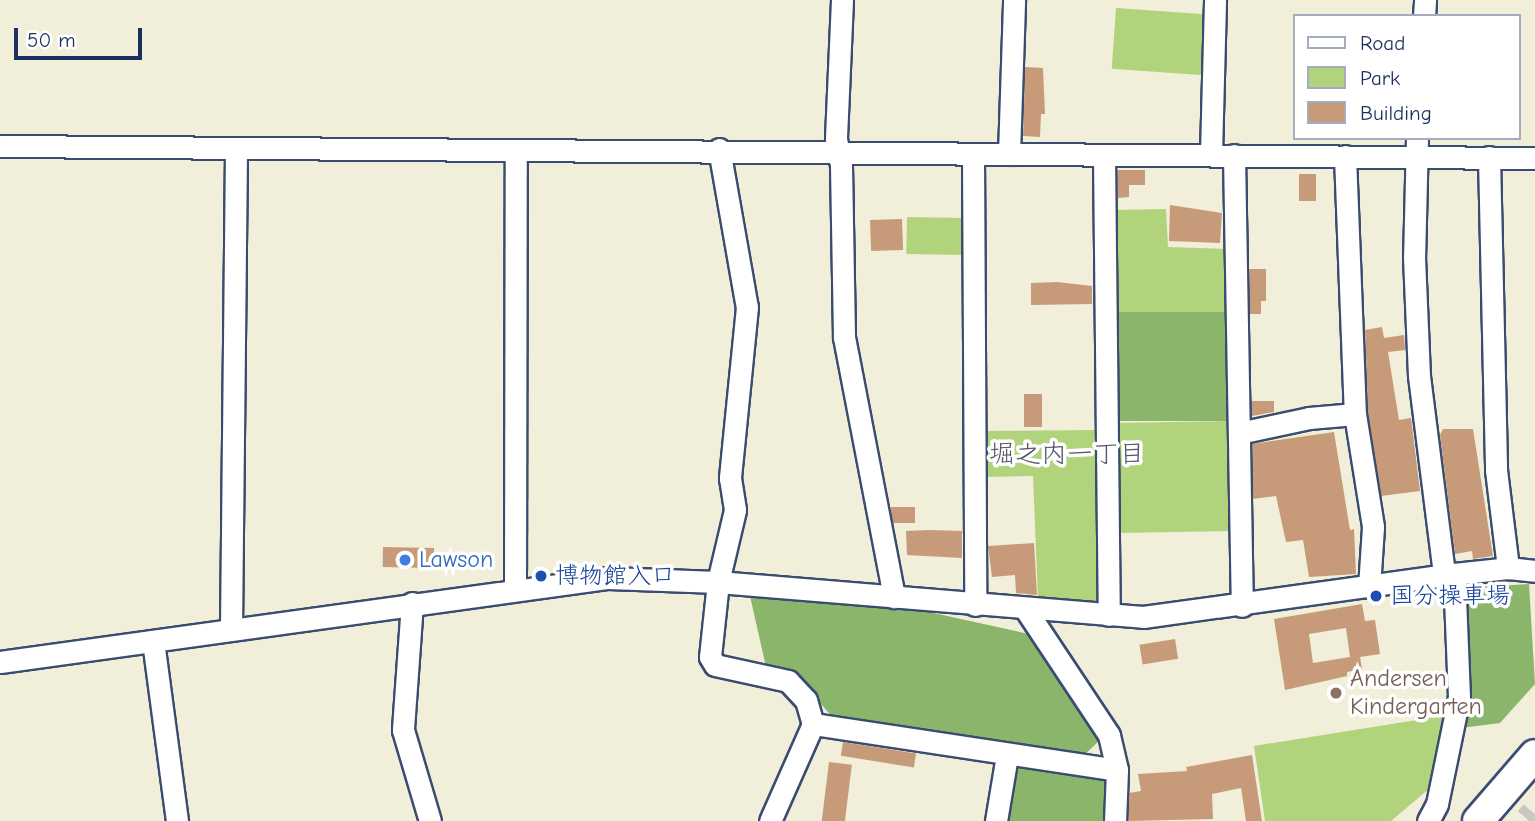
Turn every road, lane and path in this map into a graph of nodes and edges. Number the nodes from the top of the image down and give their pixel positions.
1 (842, 0) edge
2 (1014, 0) edge
3 (1215, 0) edge
4 (0, 146) edge
5 (1417, 147) edge
6 (719, 149) junction
7 (236, 151) junction
8 (516, 152) junction
9 (839, 153) junction
10 (973, 154) junction
11 (1009, 154) junction
12 (1211, 154) junction
13 (1104, 155) junction
14 (1234, 155) junction
15 (1345, 156) junction
16 (1489, 157) junction
17 (1535, 158) edge
18 (1355, 414) junction
19 (1239, 433) junction
20 (1508, 568) junction
21 (1535, 571) edge
22 (1449, 575) junction
23 (718, 582) junction
24 (1369, 587) junction
25 (515, 588) junction
26 (894, 597) junction
27 (412, 603) junction
28 (975, 605) junction
29 (1242, 606) junction
30 (1026, 610) junction
31 (1109, 615) junction
32 (231, 628) junction
33 (153, 641) junction
34 (0, 662) edge
35 (813, 724) junction
36 (1007, 755) junction
37 (1535, 755) edge
38 (1117, 770) junction
39 (177, 821) edge
40 (430, 821) edge
41 (770, 821) edge
42 (996, 821) edge
43 (1115, 821) edge
44 (1428, 821) edge
45 (1478, 821) edge

1 - 9 street
2 - 11 street
3 - 12 street
4 - 7 street
5 - 15 street
5 - 16 street
5 - 22 street
6 - 8 street
6 - 9 street
6 - 23 street
7 - 8 street
7 - 32 street
8 - 25 street
9 - 10 street
9 - 26 street
10 - 11 street
10 - 28 street
11 - 13 street
12 - 13 street
12 - 14 street
13 - 31 street
14 - 15 street
14 - 19 street
15 - 18 street
16 - 17 street
16 - 20 street
18 - 19 street
18 - 24 street
19 - 29 street
20 - 21 street
20 - 22 street
22 - 24 street
22 - 44 street
23 - 25 street
23 - 26 street
23 - 35 street
24 - 29 street
25 - 27 street
26 - 28 street
27 - 32 street
27 - 40 street
28 - 30 street
29 - 31 street
30 - 31 street
30 - 38 street
32 - 33 street
33 - 34 street
33 - 39 street
35 - 36 street
35 - 41 street
36 - 38 street
36 - 42 street
37 - 45 highway
38 - 43 street

